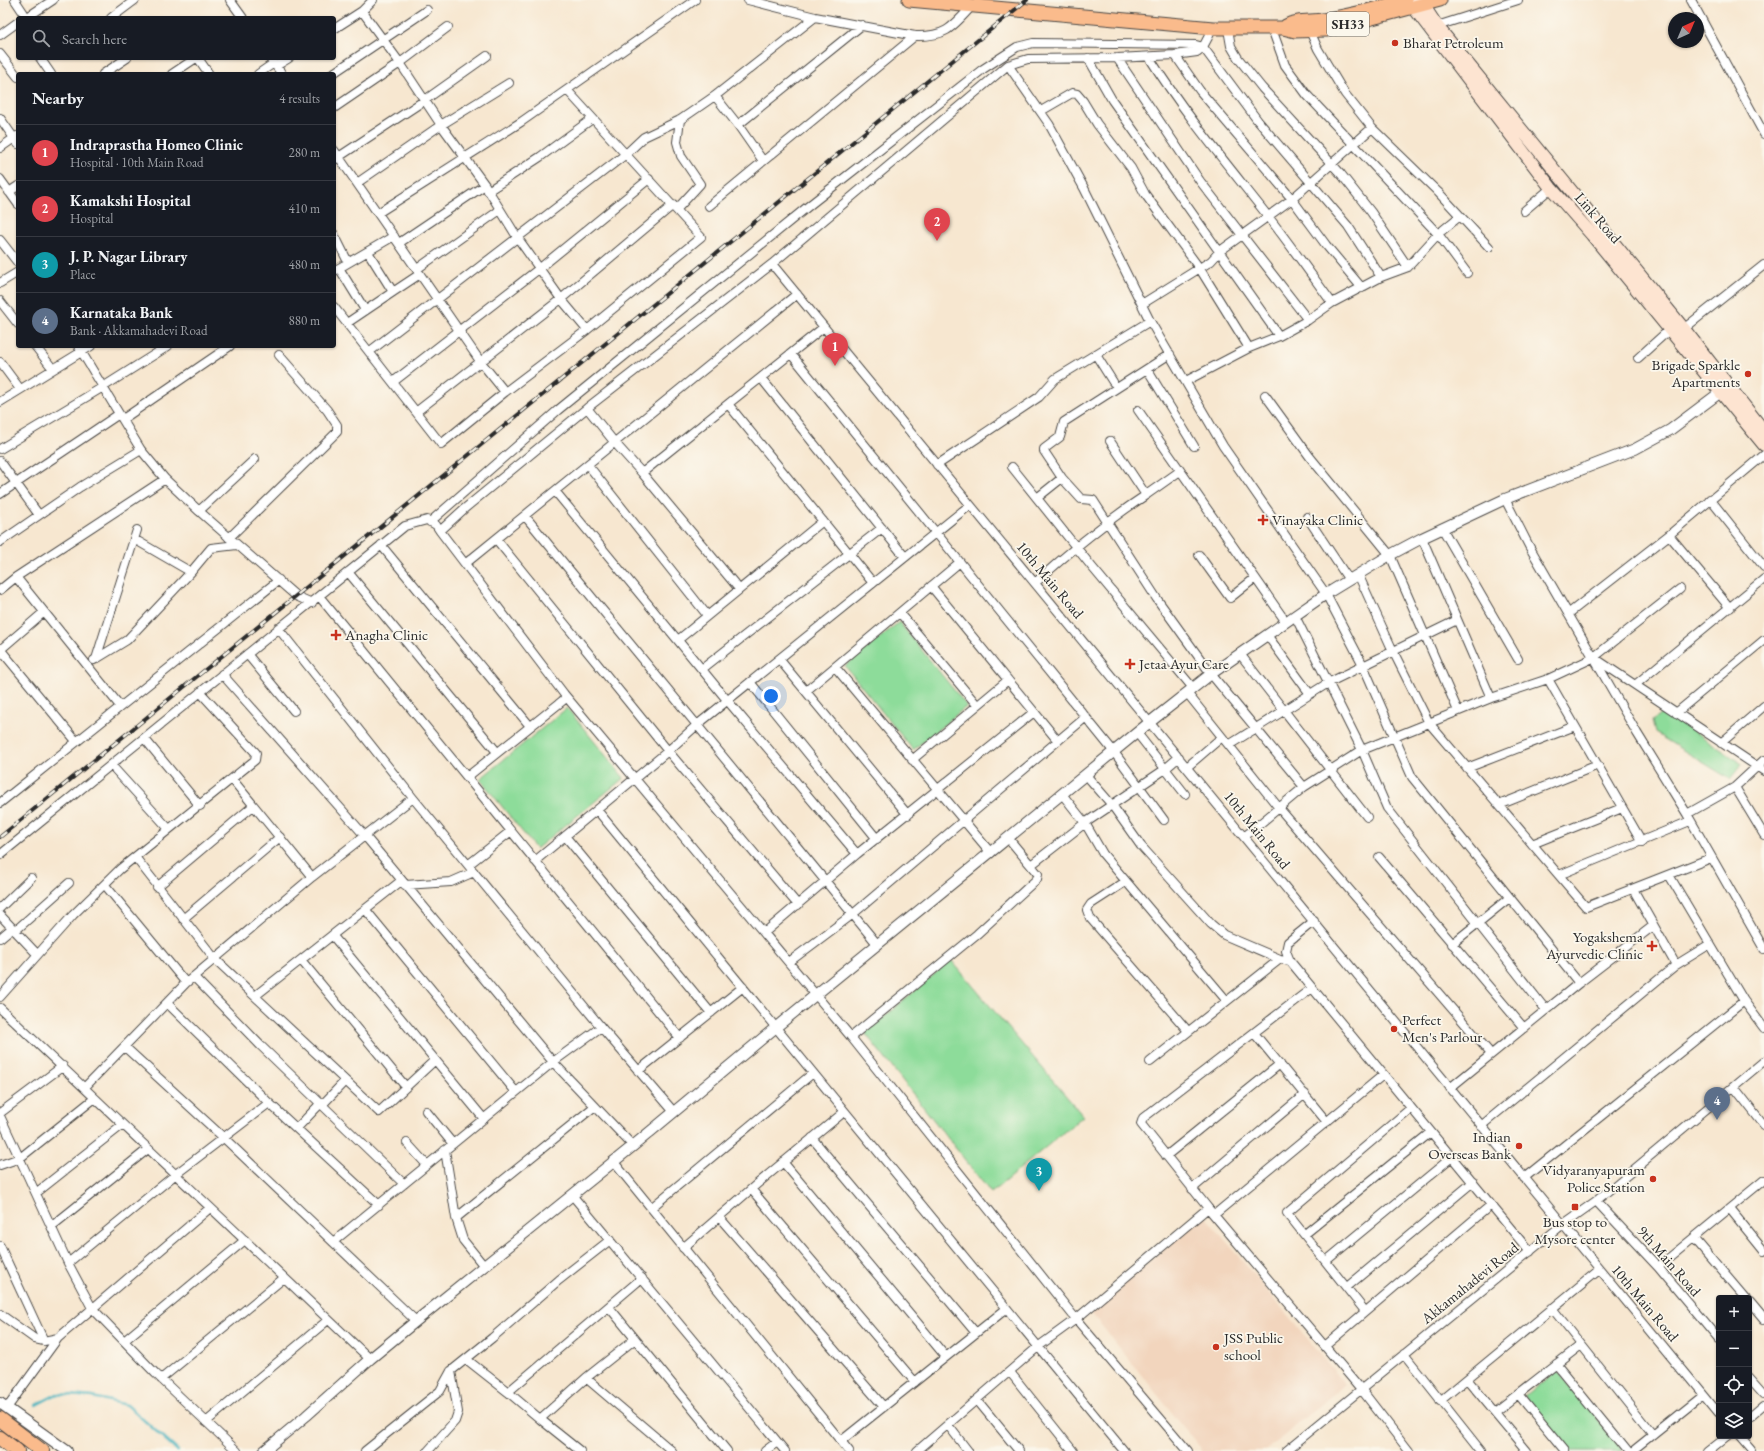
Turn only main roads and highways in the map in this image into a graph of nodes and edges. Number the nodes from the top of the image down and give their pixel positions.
1 (909, 0) edge
2 (1440, 0) edge
3 (1414, 3) edge
4 (1277, 28) junction
5 (1676, 332) junction
6 (1724, 390) junction
7 (1764, 431) edge
8 (1764, 445) edge
9 (2, 1410) edge
10 (0, 1438) edge
11 (17, 1451) edge
12 (42, 1451) edge

1 - 4 main road, SH33
2 - 3 main road, SH33
3 - 4 main road
3 - 4 main road, SH33
3 - 5 main road
3 - 5 main road, Link Road
5 - 6 main road, Link Road
6 - 7 main road
6 - 8 main road, Link Road
9 - 12 highway
10 - 11 highway

